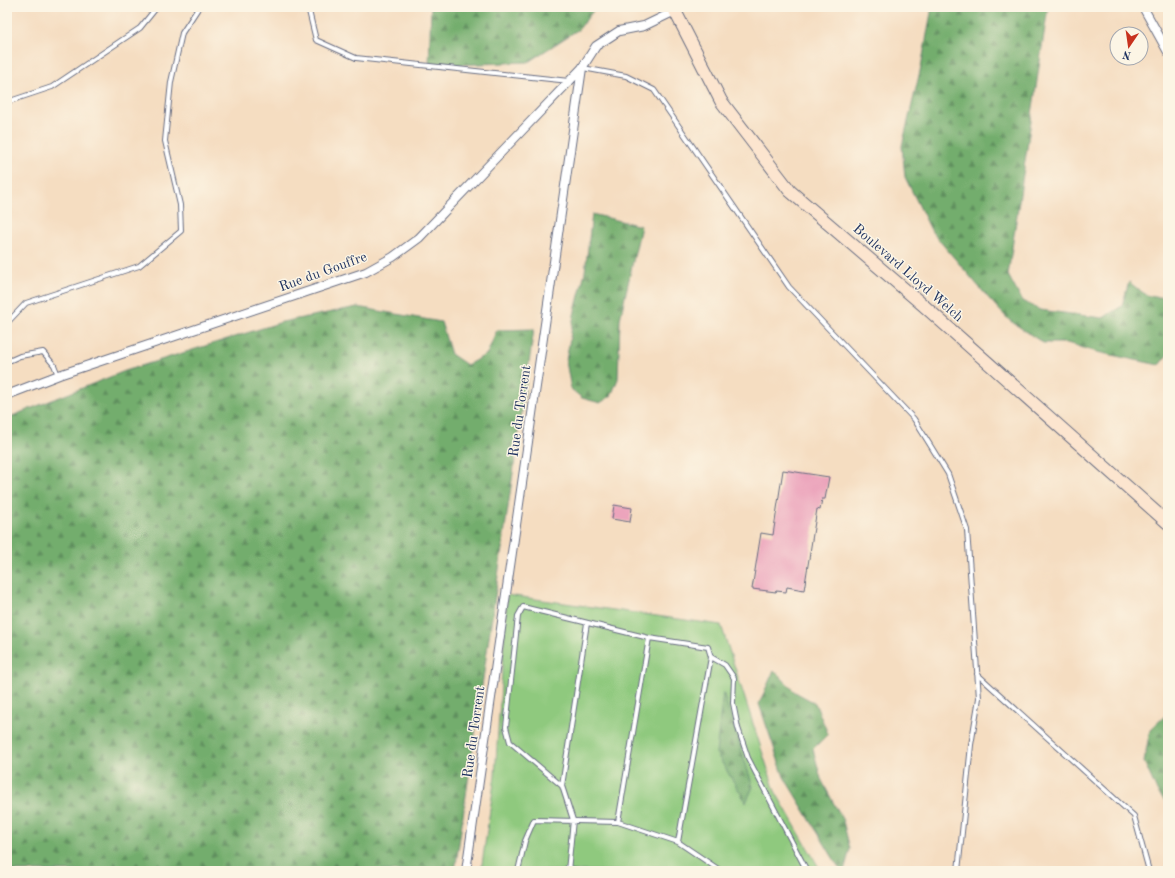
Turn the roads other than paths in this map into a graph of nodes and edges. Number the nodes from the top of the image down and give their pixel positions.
1 (157, 7) edge
2 (199, 7) edge
3 (308, 7) edge
4 (1143, 7) edge
5 (675, 9) edge
6 (1168, 52) edge
7 (582, 68) junction
8 (570, 81) junction
9 (7, 102) edge
10 (7, 323) edge
11 (7, 360) edge
12 (59, 375) junction
13 (7, 395) edge
14 (1168, 523) edge
15 (587, 623) junction
16 (649, 638) junction
17 (711, 657) junction
18 (977, 674) junction
19 (562, 786) junction
20 (573, 820) junction
21 (618, 822) junction
22 (678, 842) junction
23 (568, 869) edge
24 (466, 871) edge
25 (518, 871) edge
26 (578, 871) edge
27 (721, 871) edge
28 (807, 871) edge
29 (958, 871) edge
30 (1149, 871) edge

1 - 9 lane
2 - 10 lane
3 - 8 lane
4 - 6 street
5 - 7 street, Rue du Torrent
5 - 14 main road, Boulevard Lloyd Welch
7 - 8 street, Rue du Gouffre
7 - 18 lane
7 - 24 street, Rue du Torrent
8 - 12 street, Rue du Gouffre
11 - 12 lane
12 - 13 street, Rue du Gouffre
15 - 16 lane
15 - 19 lane
15 - 19 lane
16 - 17 lane
16 - 21 lane
17 - 22 lane
17 - 28 lane
18 - 29 lane
18 - 30 lane
19 - 20 lane
20 - 21 lane
20 - 23 lane
20 - 25 lane
21 - 22 lane
22 - 27 lane
23 - 26 lane

